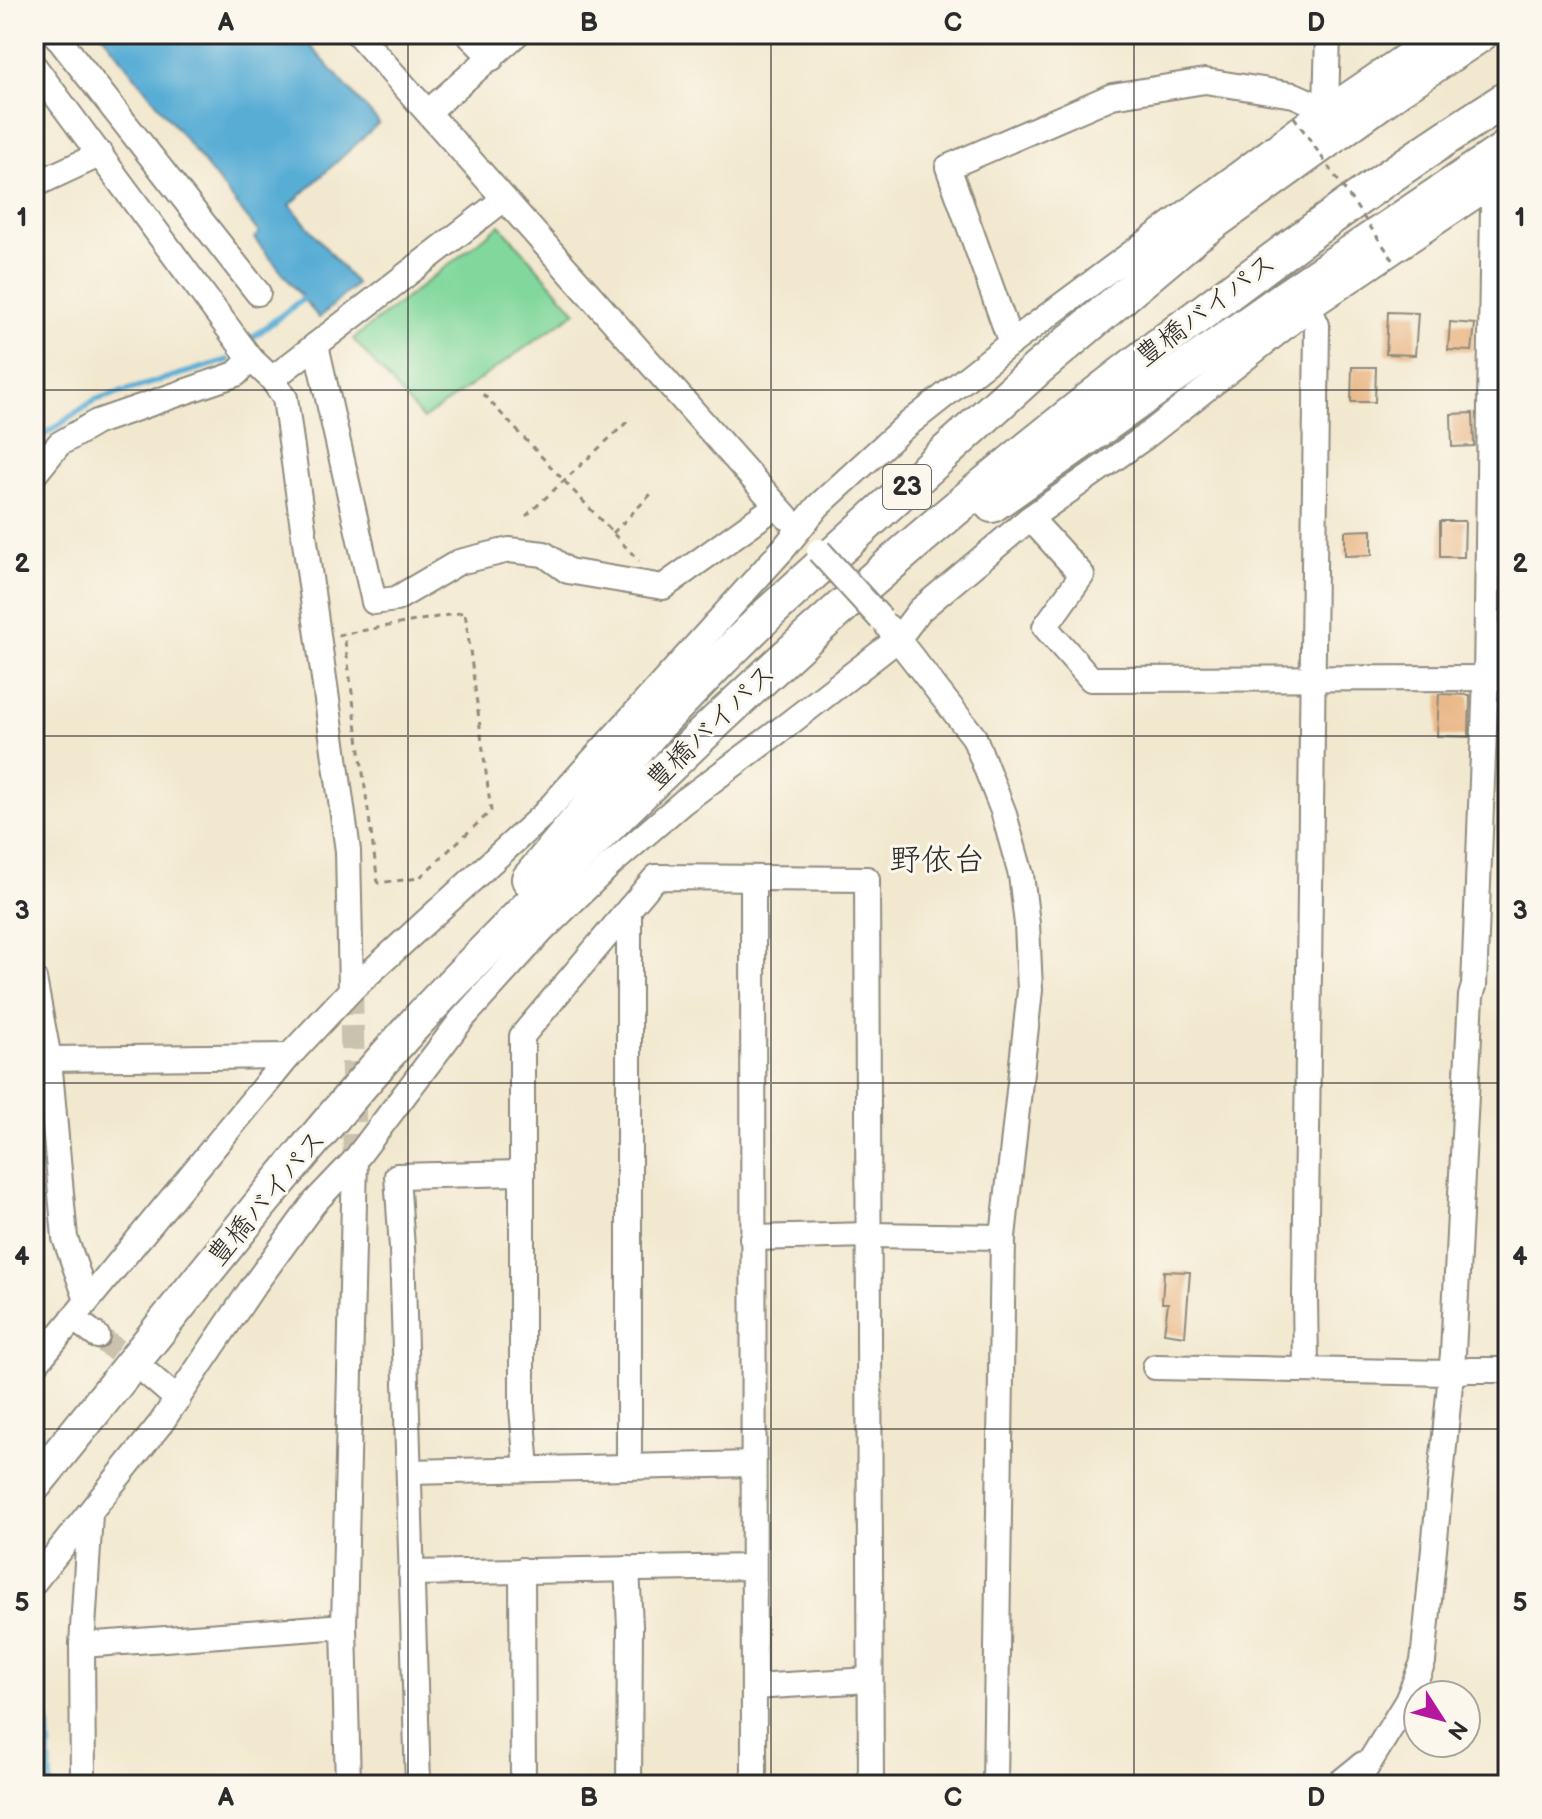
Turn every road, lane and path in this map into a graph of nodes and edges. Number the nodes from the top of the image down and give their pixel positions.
1 (55, 34) edge
2 (358, 34) edge
3 (468, 34) edge
4 (517, 34) edge
5 (1328, 34) edge
6 (1437, 34) edge
7 (1481, 34) edge
8 (492, 58) junction
9 (34, 66) edge
10 (1508, 98) edge
11 (1326, 109) junction
12 (429, 111) junction
13 (1294, 117) dead end
14 (1508, 147) edge
15 (101, 154) junction
16 (1508, 174) edge
17 (34, 185) edge
18 (1485, 188) junction
19 (504, 199) junction
20 (1394, 261) dead end
21 (258, 293) dead end
22 (1309, 308) junction
23 (1011, 343) junction
24 (316, 345) junction
25 (251, 359) junction
26 (272, 379) junction
27 (483, 394) dead end
28 (627, 422) dead end
29 (34, 475) edge
30 (564, 481) junction
31 (654, 491) dead end
32 (776, 506) junction
33 (526, 516) dead end
34 (1030, 518) junction
35 (935, 525) junction
36 (799, 531) junction
37 (613, 533) junction
38 (663, 587) junction
39 (344, 634) junction
40 (318, 639) junction
41 (898, 639) junction
42 (1311, 678) junction
43 (1497, 678) edge
44 (753, 878) junction
45 (629, 909) junction
46 (34, 979) edge
47 (351, 990) junction
48 (412, 1026) junction
49 (289, 1056) junction
50 (49, 1059) junction
51 (355, 1160) junction
52 (522, 1173) junction
53 (869, 1235) junction
54 (1003, 1237) junction
55 (752, 1238) junction
56 (80, 1309) junction
57 (97, 1336) tunnel mouth
58 (34, 1366) edge
59 (1155, 1367) dead end
60 (1306, 1369) junction
61 (1508, 1370) edge
62 (1449, 1373) junction
63 (148, 1374) tunnel mouth
64 (178, 1400) junction
65 (752, 1464) junction
66 (629, 1466) junction
67 (527, 1469) junction
68 (409, 1472) junction
69 (34, 1485) edge
70 (85, 1520) junction
71 (753, 1567) junction
72 (627, 1569) junction
73 (522, 1570) junction
74 (411, 1573) junction
75 (34, 1582) edge
76 (344, 1626) junction
77 (82, 1645) junction
78 (869, 1680) junction
79 (754, 1687) junction
80 (1372, 1776) edge
81 (83, 1785) edge
82 (348, 1785) edge
83 (418, 1785) edge
84 (523, 1785) edge
85 (629, 1785) edge
86 (754, 1785) edge
87 (871, 1785) edge
88 (995, 1785) edge
89 (1337, 1785) edge

1 - 21 street
2 - 12 street
3 - 8 street
4 - 8 street
5 - 11 street
6 - 11 street
7 - 48 highway, 23
8 - 12 street
9 - 15 street
10 - 35 highway, 豊橋バイパス / 23
11 - 23 street
11 - 23 street
12 - 19 street
13 - 20 path, bridge
14 - 35 highway, 23
15 - 17 street
15 - 25 street
16 - 18 street
18 - 22 street
18 - 43 street
19 - 24 street
19 - 32 street
22 - 34 street
22 - 42 street
23 - 36 street
24 - 26 street
24 - 38 street
25 - 26 street
25 - 29 street
26 - 40 street
27 - 30 path
28 - 30 path
30 - 33 path
30 - 37 path
31 - 37 path
32 - 36 street
32 - 38 street
34 - 41 street
34 - 42 street
35 - 48 highway, 豊橋バイパス / 23
36 - 41 street, bridge
36 - 47 street
37 - 38 path
39 - 39 path
39 - 40 path
40 - 47 street
41 - 51 street
41 - 54 street
42 - 43 street
42 - 60 street
43 - 62 street
44 - 45 street
44 - 53 street
44 - 55 street
45 - 52 street
45 - 66 street
46 - 50 street
47 - 49 street
48 - 69 highway, 豊橋バイパス / 23
49 - 50 street
49 - 56 street
50 - 56 street
51 - 64 street
51 - 76 street
52 - 67 street
52 - 68 street
53 - 54 street
53 - 55 street
53 - 78 street
54 - 88 street
55 - 65 street
56 - 57 street
56 - 58 street
59 - 60 street
60 - 62 street
61 - 62 street
62 - 80 street
63 - 64 street
64 - 70 street
65 - 66 street
65 - 71 street
66 - 67 street
67 - 68 street
68 - 74 street
70 - 75 street
70 - 77 street
71 - 72 street
71 - 79 street
72 - 73 street
72 - 85 street
73 - 74 street
73 - 84 street
74 - 83 street
76 - 77 street
76 - 82 street
77 - 81 street
78 - 79 street
78 - 87 street
79 - 86 street
80 - 89 street

